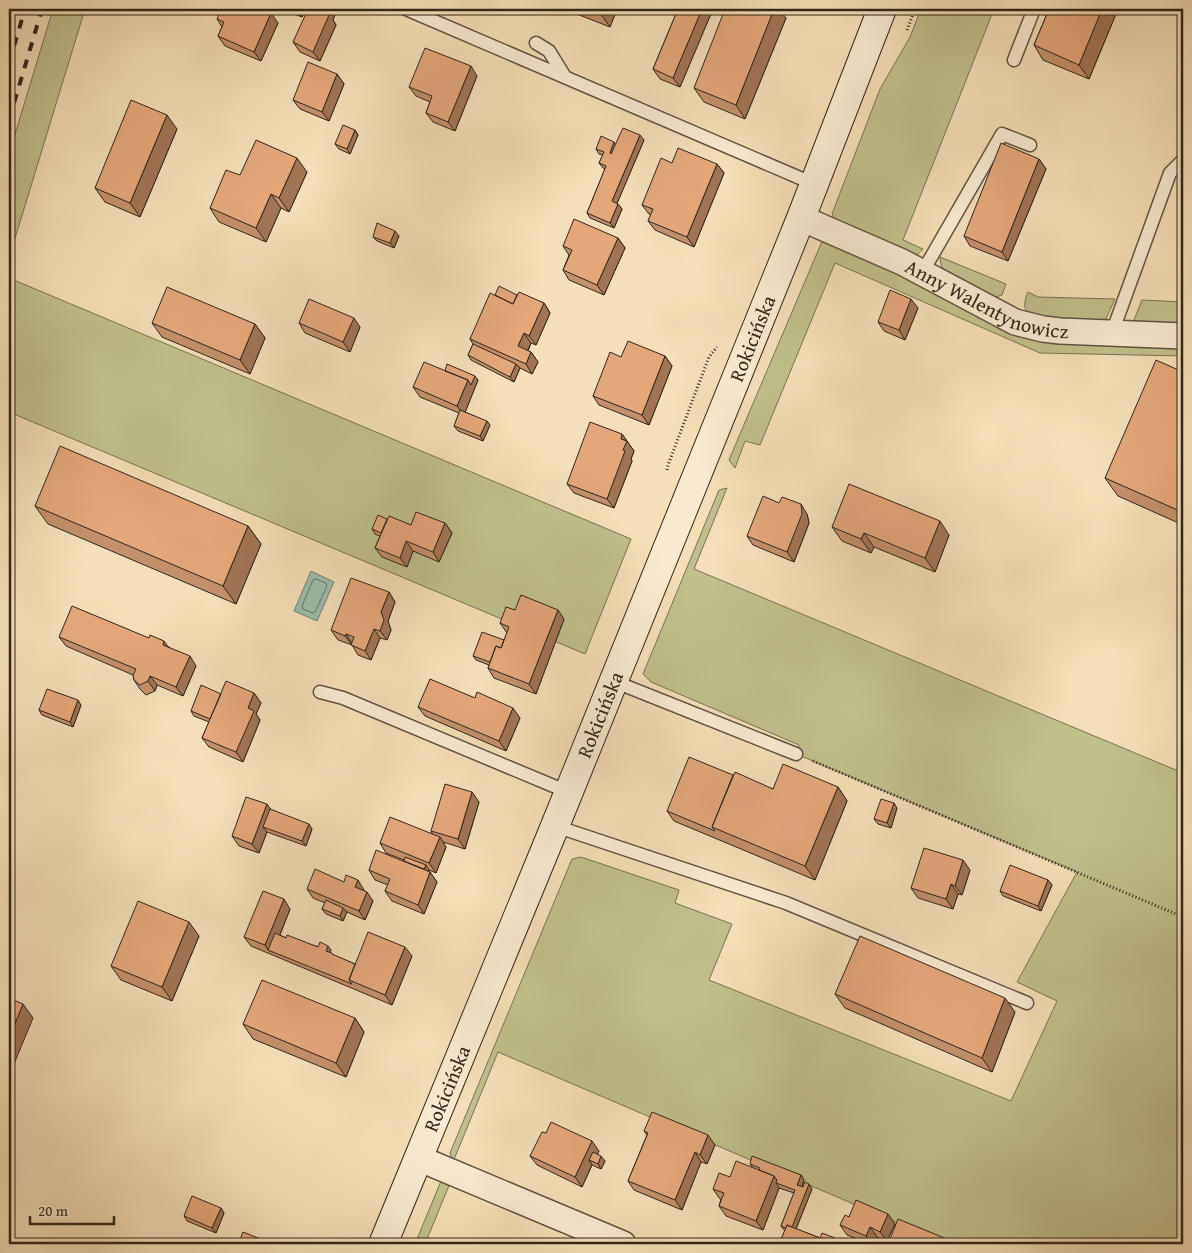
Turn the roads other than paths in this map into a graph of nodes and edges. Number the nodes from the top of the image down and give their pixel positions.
1 (406, 9) edge
2 (882, 9) edge
3 (1034, 9) edge
4 (536, 43) dead end
5 (1014, 60) dead end
6 (565, 77) junction
7 (1030, 145) dead end
8 (1183, 160) edge
9 (814, 184) junction
10 (801, 218) junction
11 (922, 273) junction
12 (1112, 333) junction
13 (1183, 336) edge
14 (613, 681) junction
15 (320, 692) dead end
16 (796, 754) road end
17 (568, 792) junction
18 (555, 826) junction
19 (1027, 1003) dead end
20 (418, 1158) junction
21 (383, 1244) edge
22 (623, 1244) edge

1 - 6 lane
2 - 9 main road, Rokicińska
3 - 5 lane
4 - 6 lane
6 - 9 lane
7 - 11 lane
8 - 12 lane
9 - 10 main road, Rokicińska
10 - 11 street, Anny Walentynowicz
10 - 14 main road, Rokicińska
11 - 12 street, Anny Walentynowicz
12 - 13 street, Anny Walentynowicz
14 - 16 lane
14 - 17 main road, Rokicińska
15 - 17 lane
17 - 18 main road, Rokicińska
18 - 19 lane
18 - 20 main road, Rokicińska
20 - 21 main road, Rokicińska
20 - 22 street

